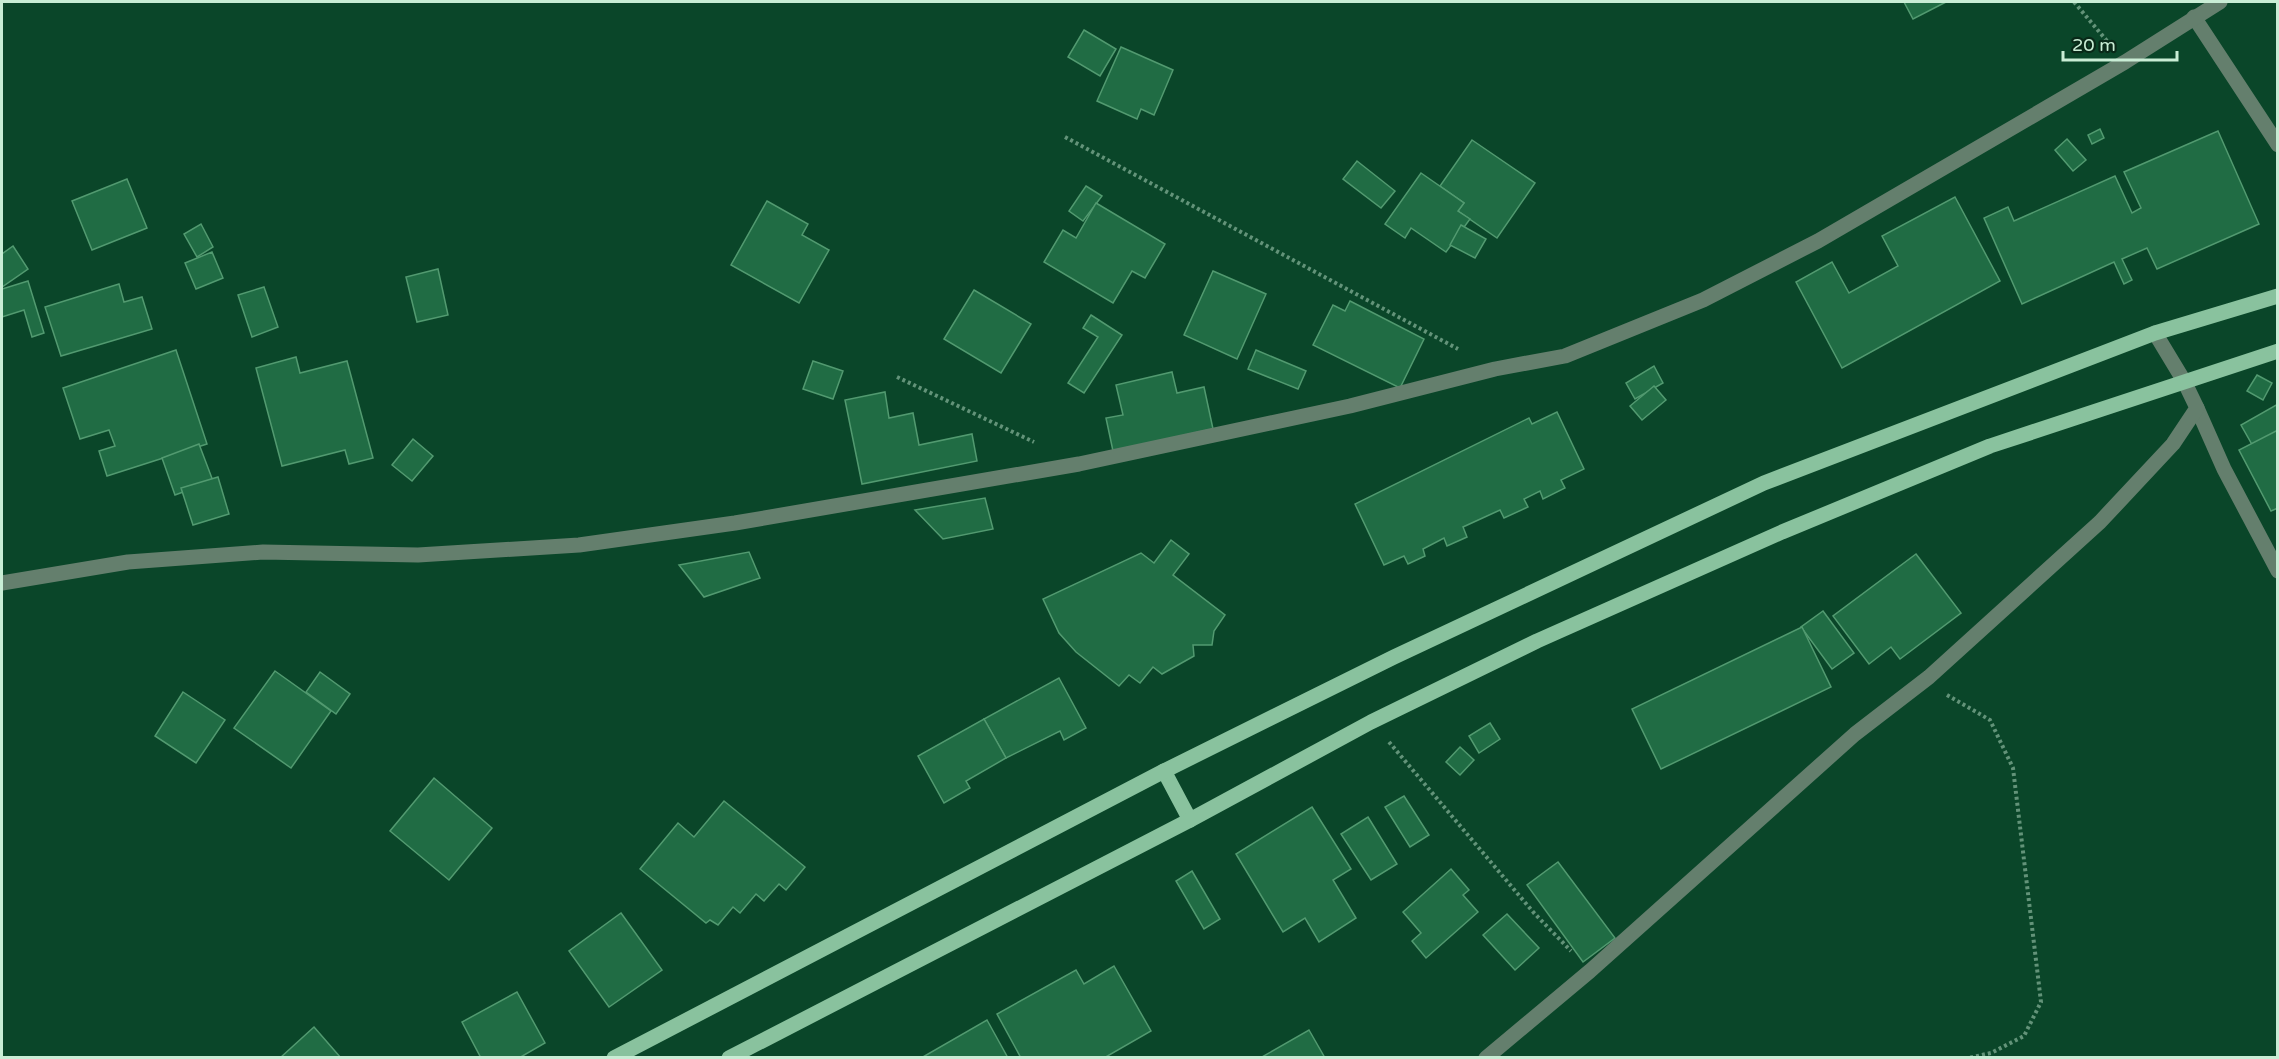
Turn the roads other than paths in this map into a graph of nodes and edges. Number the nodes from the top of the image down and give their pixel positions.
1 (2220, 2) edge
2 (2194, 17) junction
3 (2277, 146) edge
4 (2277, 296) edge
5 (2154, 333) junction
6 (2277, 351) edge
7 (2184, 381) junction
8 (2197, 408) junction
9 (2277, 571) edge
10 (2, 583) edge
11 (1164, 771) junction
12 (1190, 820) junction
13 (614, 1058) edge
14 (729, 1058) edge
15 (1486, 1058) edge

1 - 2 street
2 - 3 street
2 - 10 street
4 - 5 main road
5 - 7 street
5 - 11 main road
6 - 7 main road
7 - 8 street
7 - 12 main road
8 - 9 street
8 - 15 street
11 - 12 main road
11 - 13 main road
12 - 14 main road

